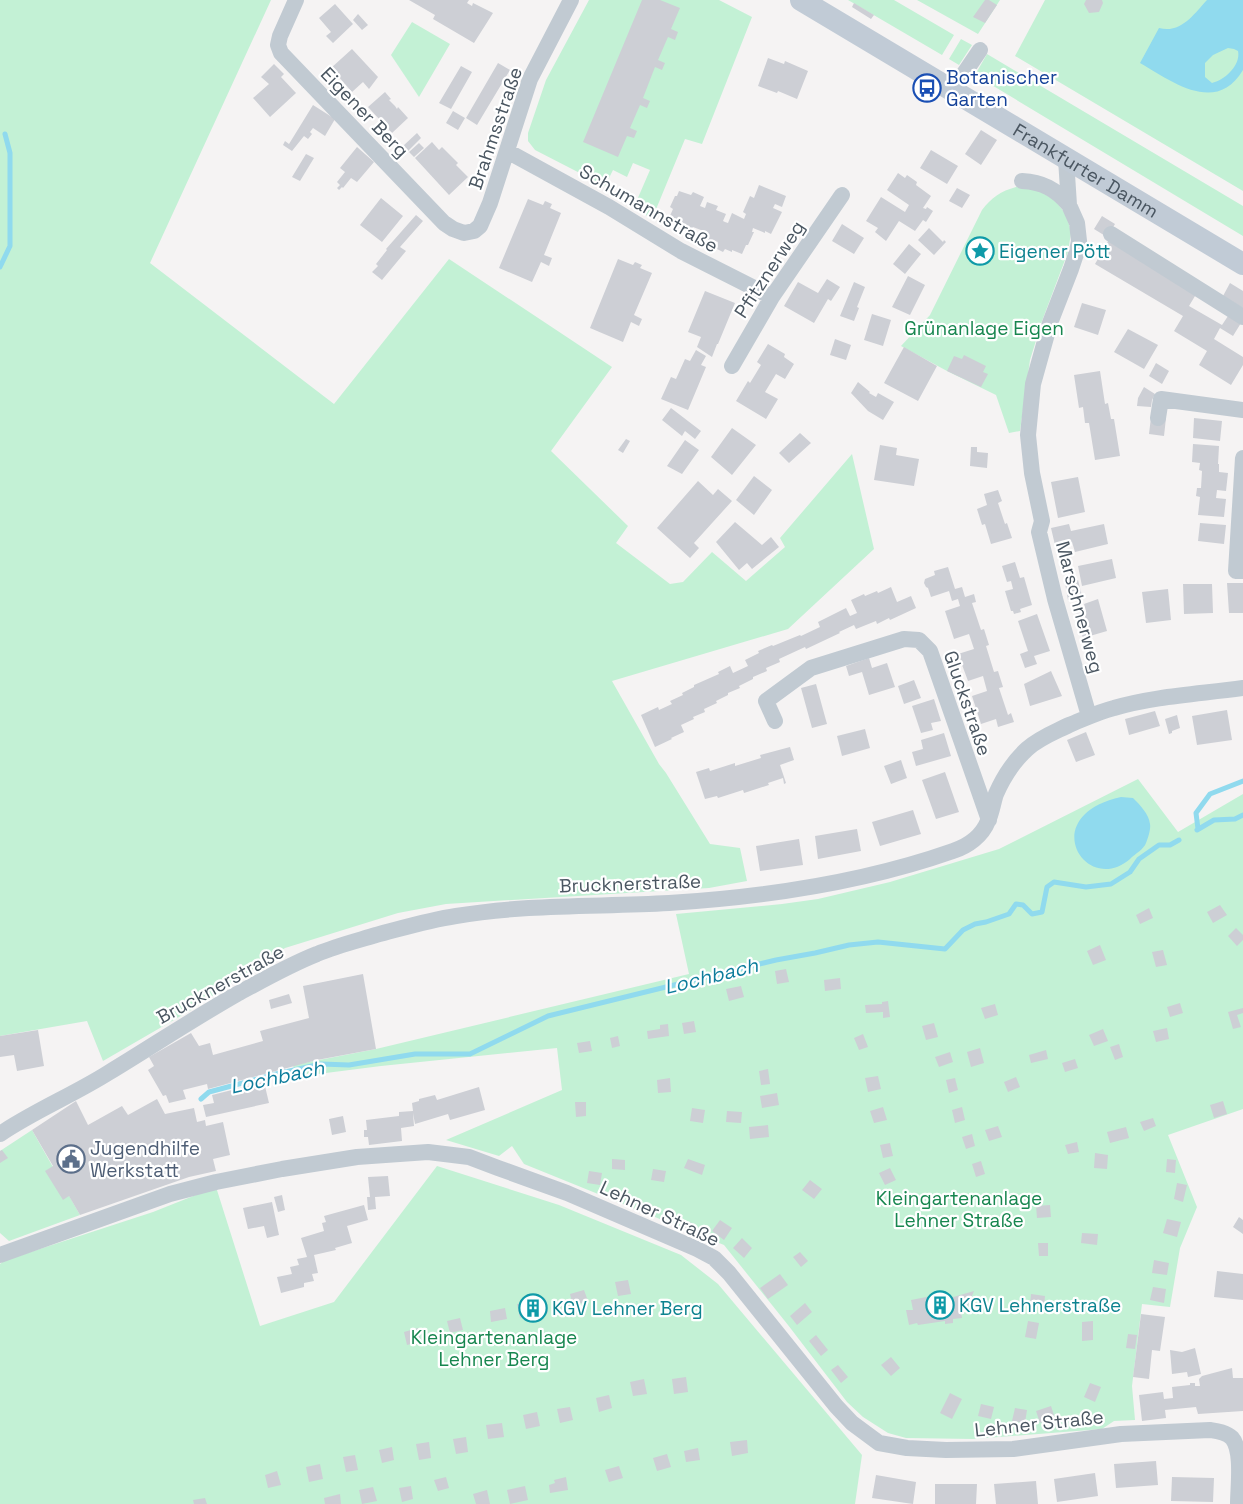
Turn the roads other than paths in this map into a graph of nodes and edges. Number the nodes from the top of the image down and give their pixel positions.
1 (296, 0) edge
2 (571, 0) edge
3 (801, 0) edge
4 (980, 50) dead end
5 (951, 89) junction
6 (507, 151) junction
7 (1066, 159) junction
8 (1022, 181) dead end
9 (842, 196) dead end
10 (1069, 205) junction
11 (464, 233) joint
12 (1111, 234) dead end
13 (1243, 264) edge
14 (772, 297) junction
15 (1243, 317) edge
16 (732, 366) dead end
17 (1243, 410) edge
18 (1158, 418) dead end
19 (1243, 458) edge
20 (1243, 571) edge
21 (1243, 688) edge
22 (1089, 716) junction
23 (775, 721) dead end
24 (988, 820) junction
25 (0, 1134) edge
26 (0, 1255) edge
27 (1237, 1434) edge
28 (1238, 1504) edge

1 - 11 street, Eigener Berg
2 - 6 street, Brahmsstraße
3 - 5 main road, Frankfurter Damm
4 - 5 street
5 - 7 main road, Frankfurter Damm
6 - 11 street, Brahmsstraße
6 - 14 street, Schumannstraße
7 - 10 street, Marschnerweg
7 - 13 main road, Frankfurter Damm
8 - 10 street
9 - 14 street, Pfitznerweg
10 - 22 street, Marschnerweg
12 - 15 street
14 - 16 street, Pfitznerweg
17 - 18 street
19 - 20 street
21 - 22 street, Brucknerstraße
22 - 24 street, Brucknerstraße
23 - 24 street, Gluckstraße
24 - 25 street, Brucknerstraße
26 - 27 street, Lehner Straße
27 - 28 street, Lehner Straße

